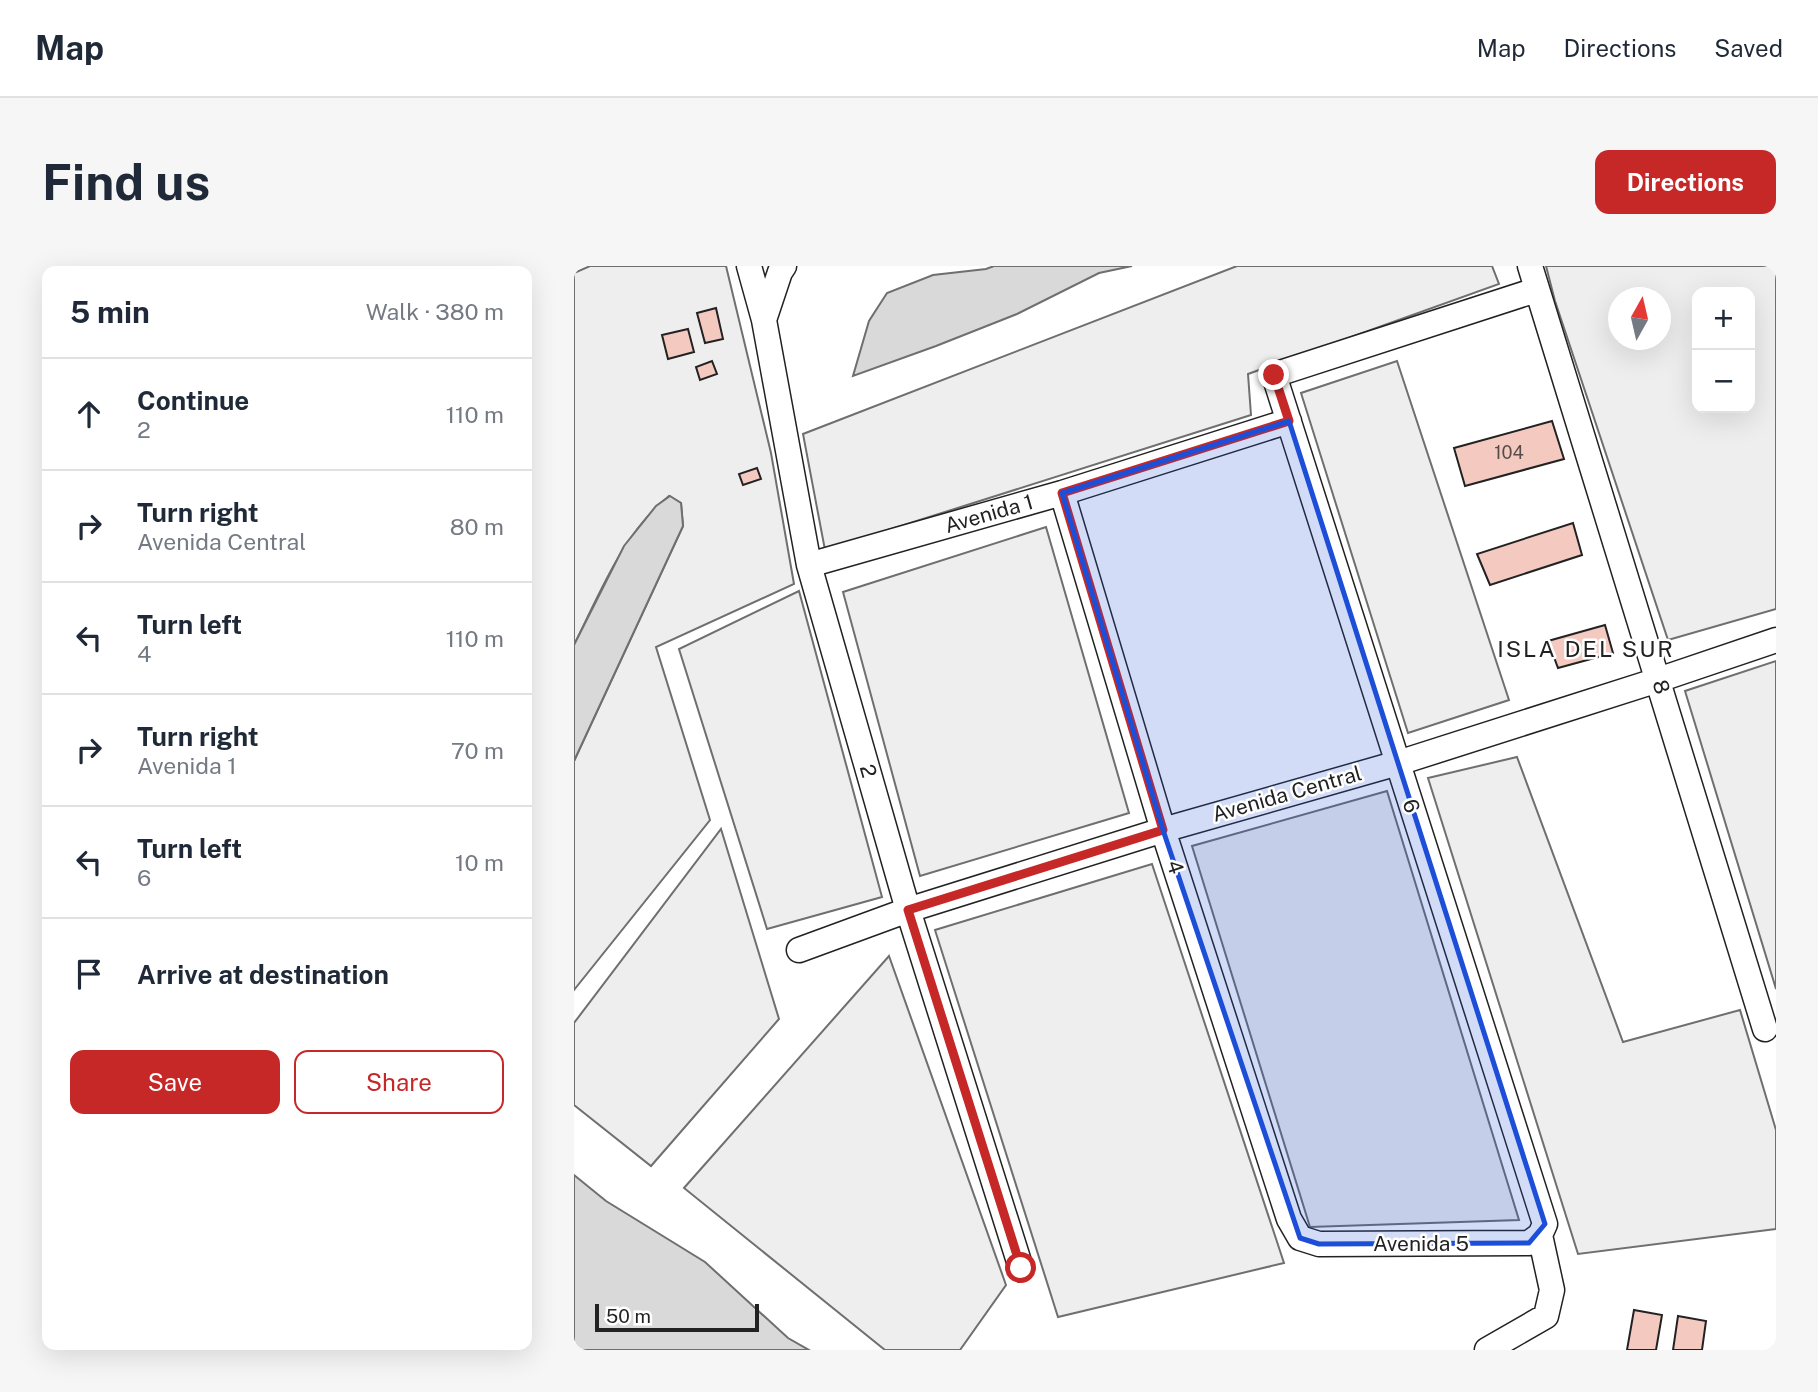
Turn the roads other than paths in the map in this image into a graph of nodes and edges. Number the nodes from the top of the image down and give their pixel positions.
1 (749, 266) edge
2 (784, 266) edge
3 (1533, 278) edge
4 (764, 320) junction
5 (1289, 421) junction
6 (1062, 493) junction
7 (809, 565) junction
8 (1776, 640) edge
9 (1658, 680) junction
10 (1398, 763) junction
11 (1163, 830) junction
12 (908, 910) junction
13 (799, 950) dead end
14 (1765, 1029) dead end
15 (1540, 1235) junction
16 (1300, 1238) joint
17 (1021, 1268) dead end
18 (1487, 1350) edge

1 - 4 street, 2
2 - 4 street
3 - 5 street, 6
3 - 9 street, 8
4 - 7 street, 2
5 - 6 street, Avenida 1
5 - 10 street, 6
6 - 7 street, Avenida 1
6 - 11 street, 4
7 - 12 street, 2
8 - 9 street, Avenida Central
9 - 10 street, Avenida Central
9 - 14 street, 8
10 - 11 street, Avenida Central
10 - 15 street, 6
11 - 12 street, Avenida Central
11 - 16 street, 4
12 - 13 street, Avenida Central
12 - 17 street, 2
15 - 16 street, Avenida 5
15 - 18 street, 6

